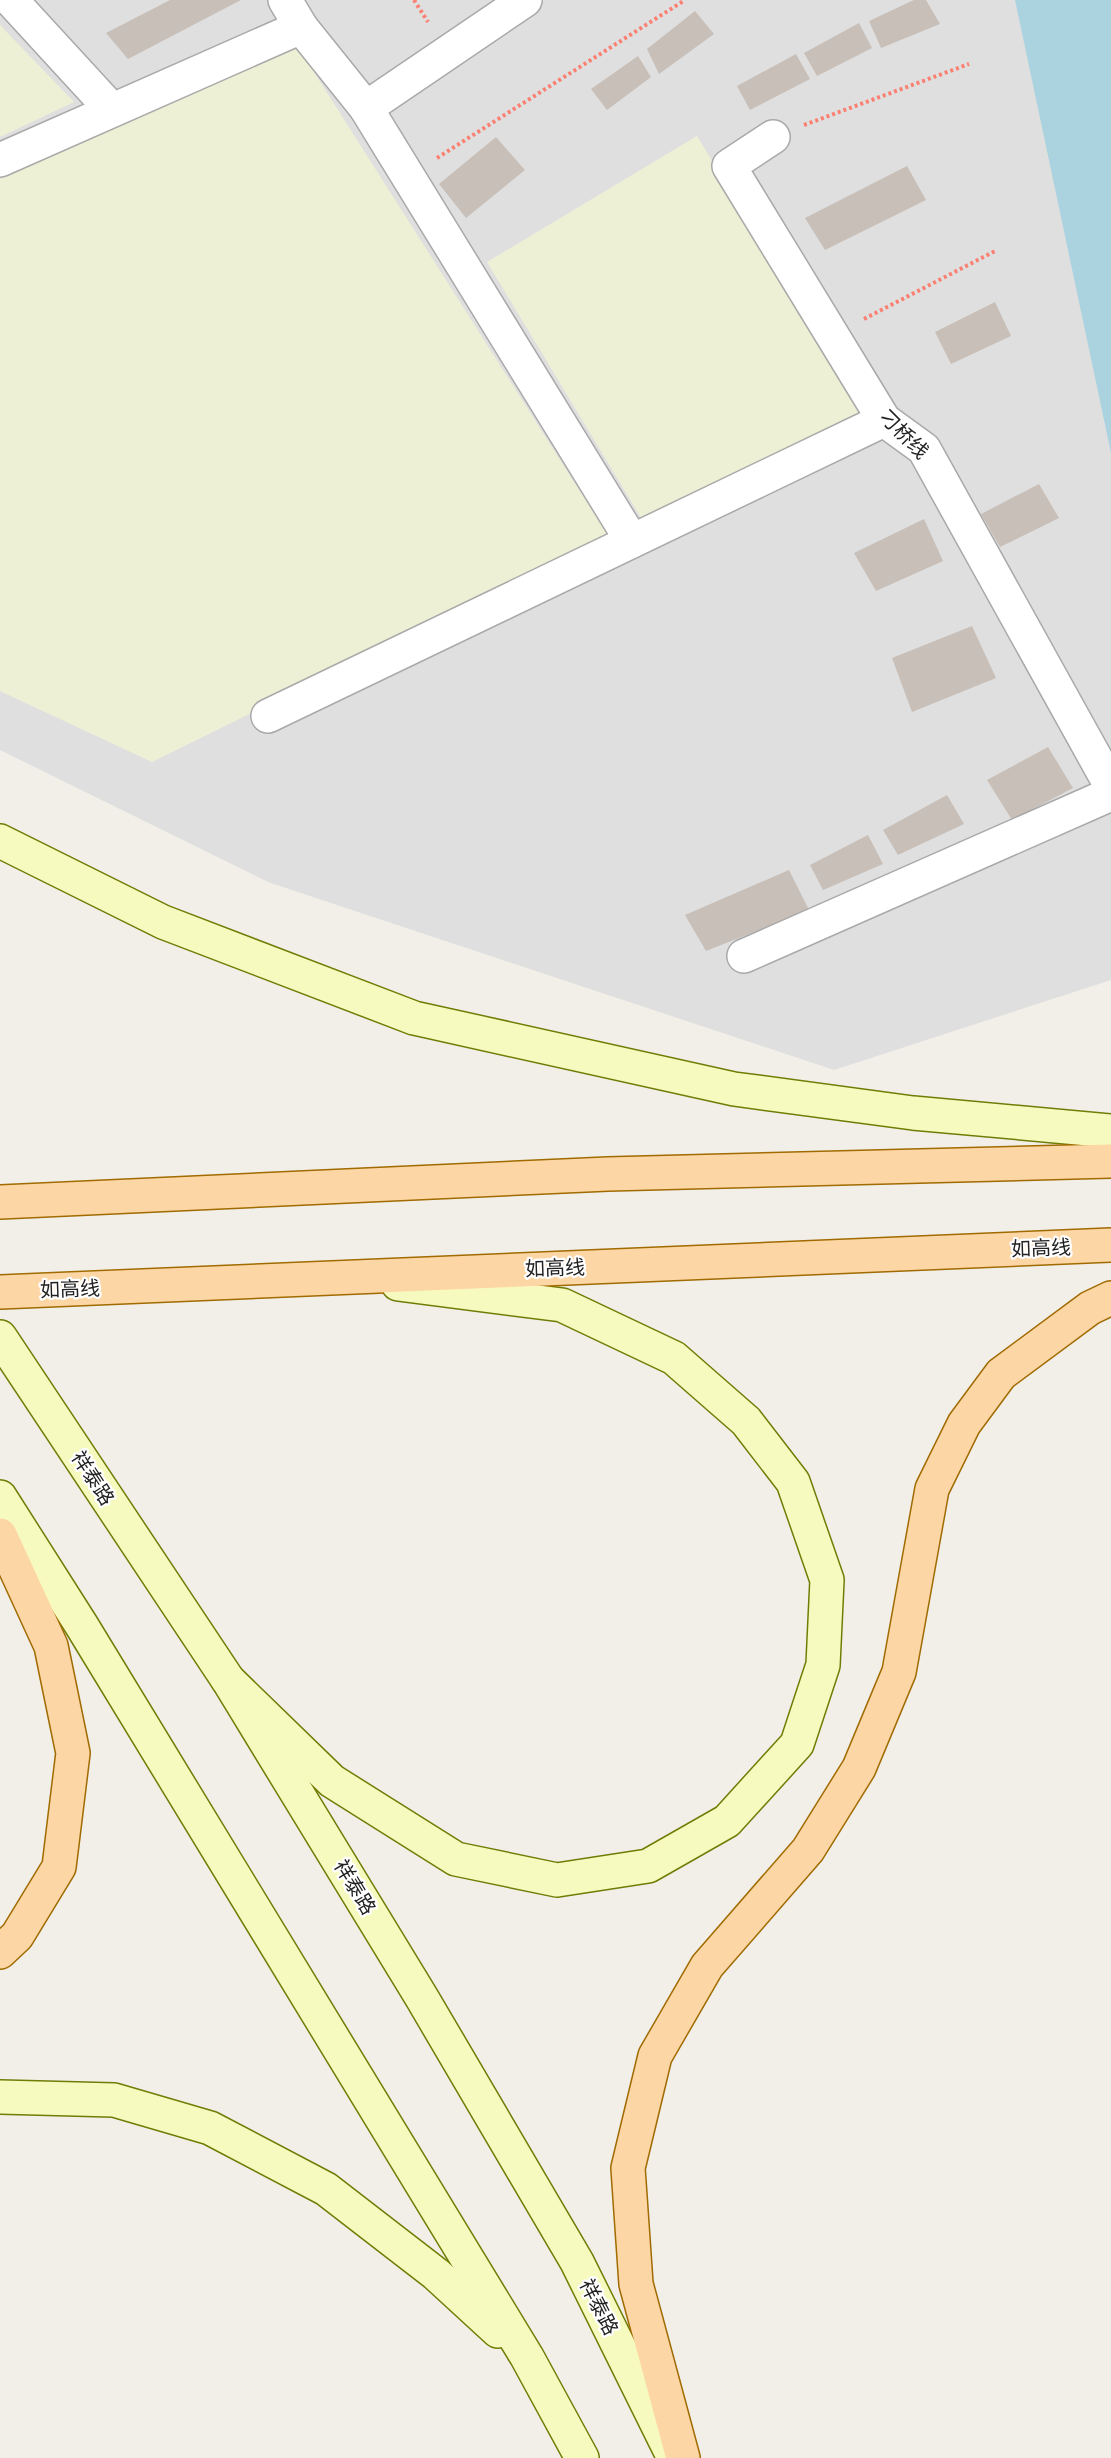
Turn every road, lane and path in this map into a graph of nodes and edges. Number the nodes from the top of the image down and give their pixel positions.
1 (11, 0) edge
2 (285, 0) edge
3 (525, 0) edge
4 (685, 0) edge
5 (302, 27) junction
6 (969, 64) dead end
7 (366, 108) junction
8 (112, 110) junction
9 (773, 137) joint
10 (0, 160) edge
11 (408, 177) junction
12 (997, 250) dead end
13 (832, 335) junction
14 (884, 420) junction
15 (632, 541) junction
16 (268, 716) dead end
17 (1111, 786) edge
18 (1111, 794) edge
19 (0, 841) edge
20 (744, 956) dead end
21 (1111, 1131) edge
22 (1111, 1161) edge
23 (0, 1202) edge
24 (1111, 1245) edge
25 (343, 1277) junction
26 (0, 1292) edge
27 (1111, 1298) edge
28 (0, 1338) edge
29 (0, 1497) edge
30 (0, 1535) edge
31 (228, 1680) junction
32 (0, 1952) edge
33 (0, 2097) edge
34 (527, 2357) junction
35 (582, 2458) edge
36 (675, 2458) edge
37 (683, 2458) edge

1 - 8 street
2 - 5 street
3 - 7 street
4 - 11 path
5 - 7 street
5 - 8 street
6 - 9 path
7 - 11 street
8 - 10 street
9 - 13 street, 刁桥线
11 - 15 street
12 - 13 path
13 - 14 street, 刁桥线
14 - 15 street
14 - 17 street, 刁桥线
15 - 16 street
18 - 20 street
19 - 21 main road
22 - 23 main road
24 - 25 main road, 如高线
25 - 26 main road, 如高线
25 - 31 main road
27 - 37 main road
28 - 31 main road, 祥泰路
29 - 34 main road
30 - 32 main road
31 - 36 main road, 祥泰路
33 - 34 main road
34 - 35 main road

